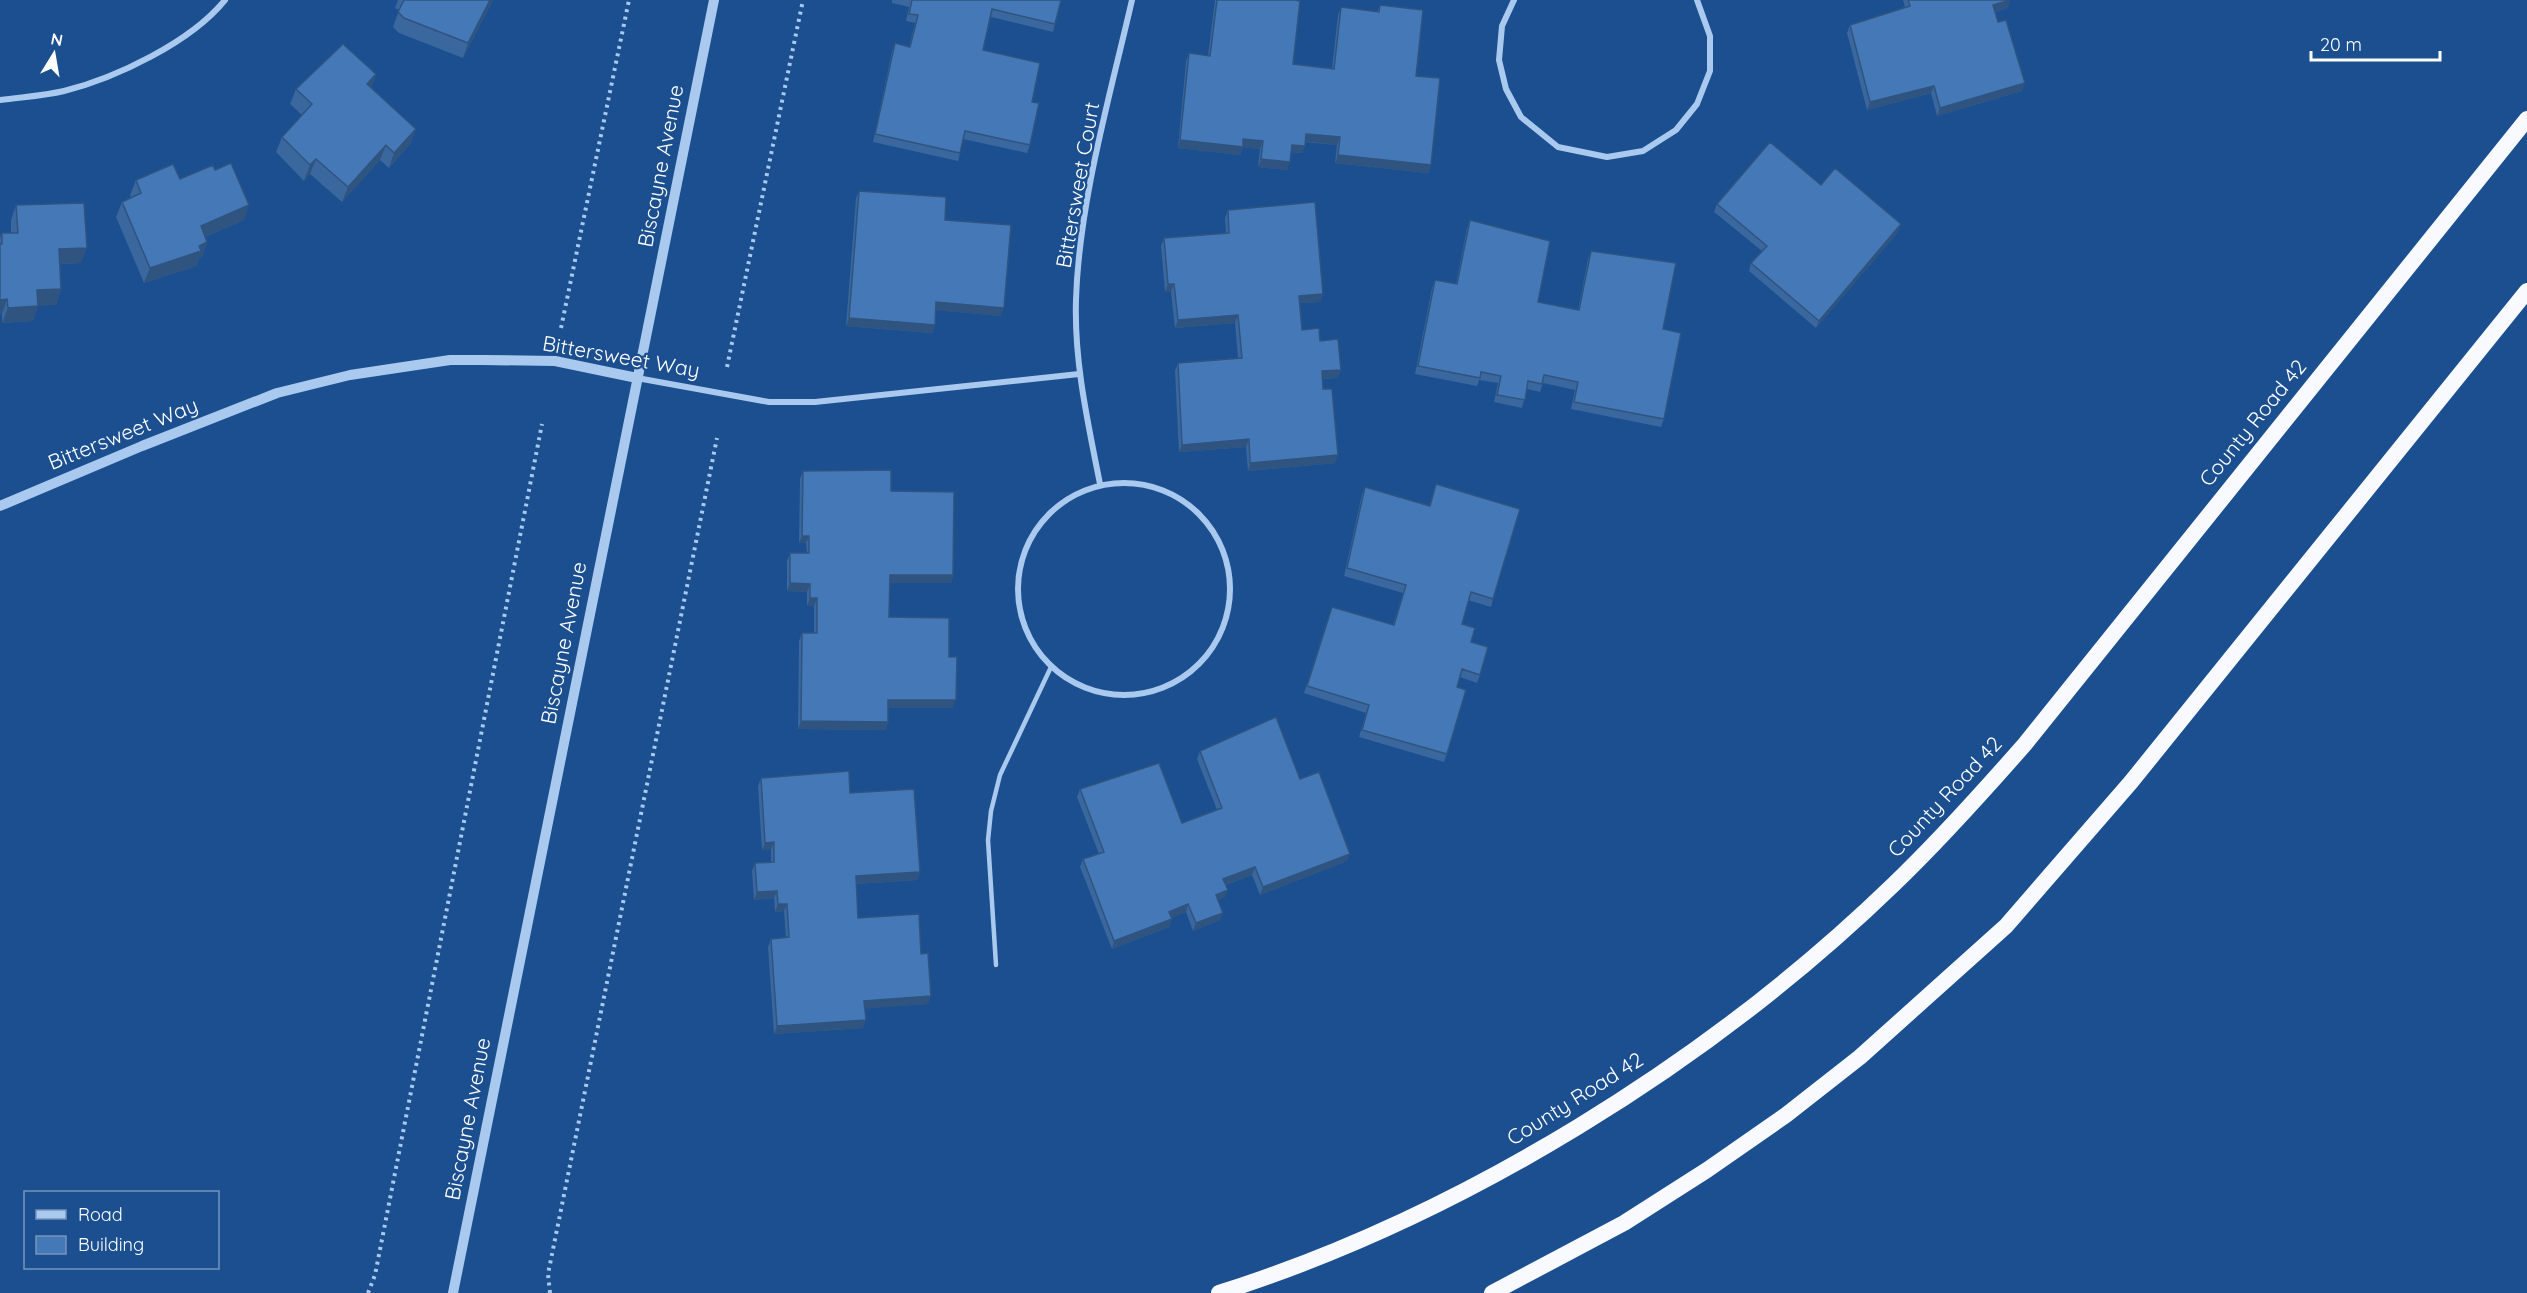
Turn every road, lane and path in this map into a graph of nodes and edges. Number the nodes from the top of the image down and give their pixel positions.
1 (225, 0) edge
2 (629, 0) edge
3 (714, 0) edge
4 (803, 0) edge
5 (1132, 0) edge
6 (1514, 0) edge
7 (1697, 0) edge
8 (0, 100) edge
9 (2527, 119) edge
10 (2527, 291) edge
11 (561, 328) dead end
12 (727, 367) dead end
13 (1079, 374) junction
14 (638, 378) junction
15 (542, 424) dead end
16 (717, 438) dead end
17 (1100, 484) junction
18 (0, 506) edge
19 (1051, 667) junction
20 (996, 965) dead end
21 (368, 1293) edge
22 (453, 1293) edge
23 (550, 1293) edge
24 (1219, 1293) edge
25 (1492, 1293) edge

1 - 8 street
2 - 11 path
3 - 14 street, Biscayne Avenue
4 - 12 path
5 - 13 street, Bittersweet Court
6 - 7 street
9 - 24 highway, County Road 42
10 - 25 highway
13 - 14 street, Bittersweet Way
13 - 17 street, Bittersweet Court
14 - 18 street, Bittersweet Way
14 - 22 street, Biscayne Avenue
15 - 21 path
16 - 23 path
17 - 19 street
17 - 19 street
19 - 20 lane

